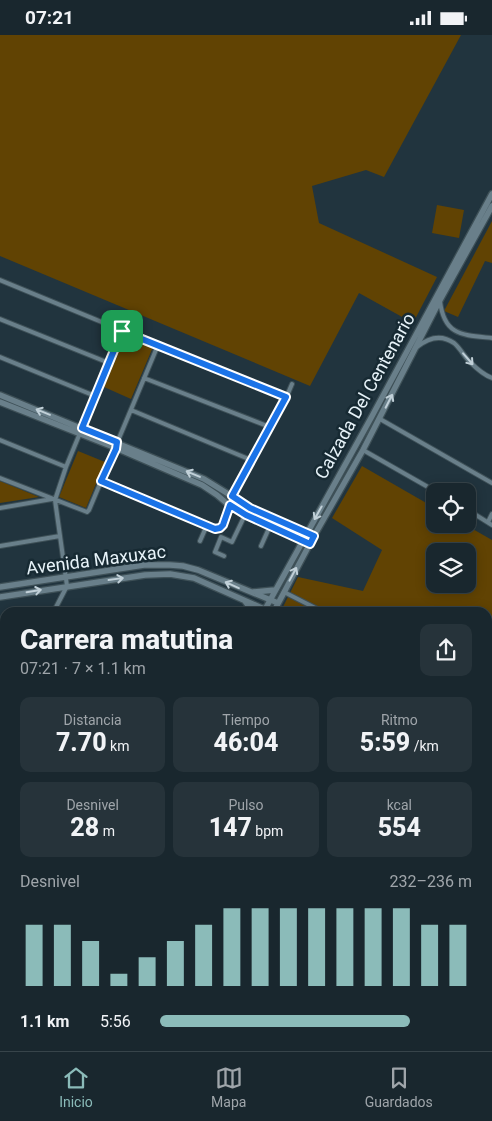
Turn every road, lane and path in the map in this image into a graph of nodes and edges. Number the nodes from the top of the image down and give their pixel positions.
1 (492, 194) edge
2 (492, 206) edge
3 (0, 280) edge
4 (445, 285) junction
5 (440, 300) junction
6 (0, 319) edge
7 (122, 331) junction
8 (492, 338) edge
9 (158, 345) junction
10 (416, 349) junction
11 (0, 357) edge
12 (109, 363) junction
13 (144, 378) junction
14 (492, 379) edge
15 (292, 384) dead end
16 (0, 395) edge
17 (95, 396) junction
18 (286, 397) junction
19 (0, 402) edge
20 (130, 410) junction
21 (380, 419) junction
22 (270, 427) junction
23 (81, 431) junction
24 (0, 440) edge
25 (116, 445) junction
26 (363, 450) junction
27 (252, 460) junction
28 (66, 467) junction
29 (0, 478) edge
30 (101, 481) junction
31 (492, 483) edge
32 (426, 486) edge
33 (232, 496) junction
34 (54, 499) junction
35 (230, 505) junction
36 (0, 508) edge
37 (492, 514) edge
38 (245, 515) junction
39 (476, 515) edge
40 (490, 523) edge
41 (207, 525) junction
42 (270, 526) junction
43 (308, 532) junction
44 (60, 536) junction
45 (314, 536) junction
46 (200, 541) dead end
47 (303, 541) junction
48 (310, 544) junction
49 (0, 546) edge
50 (261, 546) dead end
51 (224, 556) dead end
52 (66, 577) junction
53 (213, 577) junction
54 (209, 585) junction
55 (68, 586) junction
56 (0, 587) edge
57 (275, 590) junction
58 (248, 592) junction
59 (284, 592) junction
60 (0, 597) edge
61 (244, 599) junction
62 (270, 600) junction
63 (278, 603) junction
64 (56, 607) edge
65 (250, 607) edge
66 (257, 607) edge
67 (266, 607) edge
68 (276, 607) edge
69 (313, 607) edge

1 - 4 main road, Calzada Del Centenario
2 - 4 main road, Calzada Del Centenario
3 - 7 street
4 - 5 main road, Calzada Del Centenario
4 -> 43 main road, Calzada Del Centenario
5 - 8 street
5 - 10 main road, Calzada Del Centenario
6 - 12 street
7 - 9 street
7 - 12 street
9 - 13 street
9 - 18 street
10 -> 14 street
21 -> 10 main road, Calzada Del Centenario
11 - 17 street
12 - 17 street
13 - 20 street
13 - 22 street
15 - 18 street
23 -> 16 main road
17 - 23 street
18 - 22 street
19 - 23 main road
20 - 25 street
20 - 27 street
21 - 26 main road, Calzada Del Centenario
21 - 31 street
22 - 27 street
23 - 25 main road
23 - 28 street
24 - 28 street
25 - 30 street
33 -> 25 main road
25 - 35 main road
26 - 32 street
26 - 45 main road, Calzada Del Centenario
27 - 33 street
28 - 34 street
29 - 34 street
30 - 34 street
30 - 41 street
33 - 35 street
33 - 43 main road
34 - 36 street
34 - 44 street
35 - 38 main road
35 - 41 street
37 - 40 street
38 - 42 main road
38 - 51 street
39 - 40 street
41 - 46 street
42 - 47 main road
42 - 50 street
43 - 45 main road
43 - 47 main road, Calzada Del Centenario
44 - 49 street
44 - 52 street
45 - 48 main road, Calzada Del Centenario
47 - 48 main road
47 - 57 main road, Calzada Del Centenario
59 -> 48 main road, Calzada Del Centenario
52 - 53 main road, Avenida Maxuxac
52 - 55 street
52 - 56 main road, Avenida Maxuxac
53 - 54 main road
58 -> 53 main road, Avenida Maxuxac
55 -> 54 main road, Avenida Maxuxac
54 - 61 main road, Avenida Maxuxac
60 -> 55 main road, Avenida Maxuxac
55 - 64 street
57 - 58 main road
57 - 62 main road, Calzada Del Centenario
58 - 62 main road, Avenida Maxuxac
59 - 63 main road, Calzada Del Centenario
59 - 69 street
61 - 65 main road
61 - 66 main road, Avenida Maxuxac
62 - 63 main road, Avenida Maxuxac
62 - 67 main road, Calzada Del Centenario
63 - 68 main road, Calzada Del Centenario

